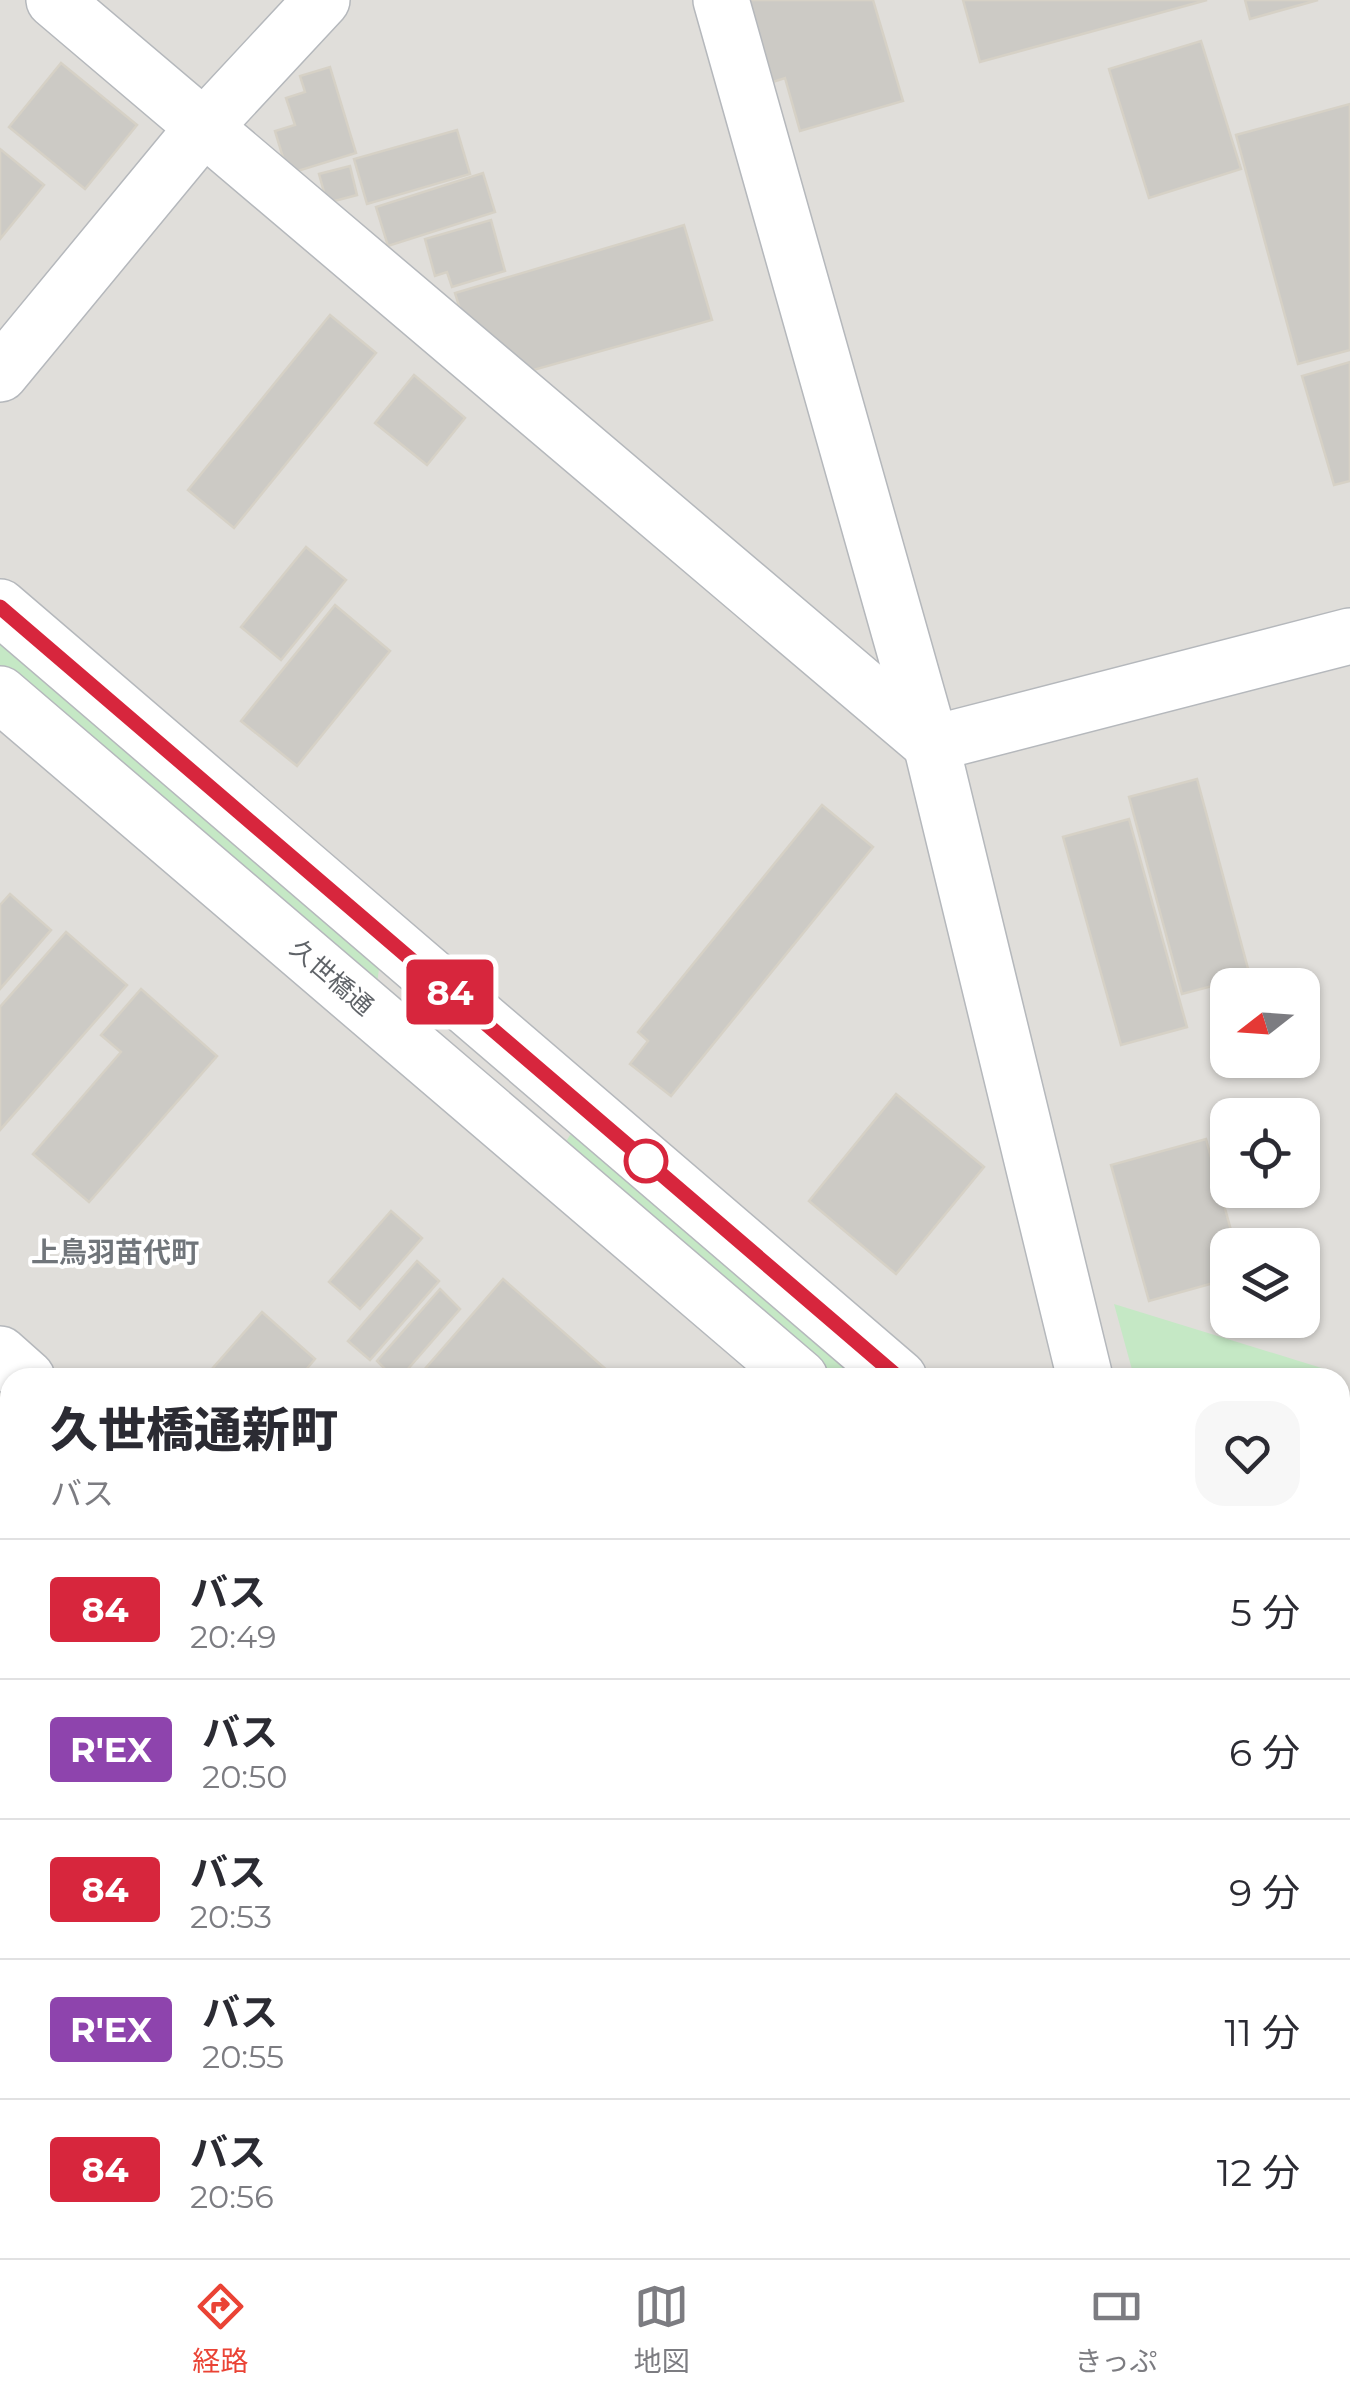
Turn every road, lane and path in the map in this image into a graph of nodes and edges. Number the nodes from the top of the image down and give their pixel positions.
1 (54, 0) edge
2 (322, 0) edge
3 (721, 0) edge
4 (203, 128) junction
5 (0, 374) edge
6 (0, 607) edge
7 (1350, 636) edge
8 (0, 694) edge
9 (931, 744) junction
10 (788, 1368) edge
11 (887, 1368) edge
12 (1083, 1368) edge

1 - 4 street
2 - 4 street
3 - 9 street
4 - 5 street
4 - 9 street
6 - 11 street
7 - 9 street
8 - 10 street, 久世橋通
9 - 12 street

